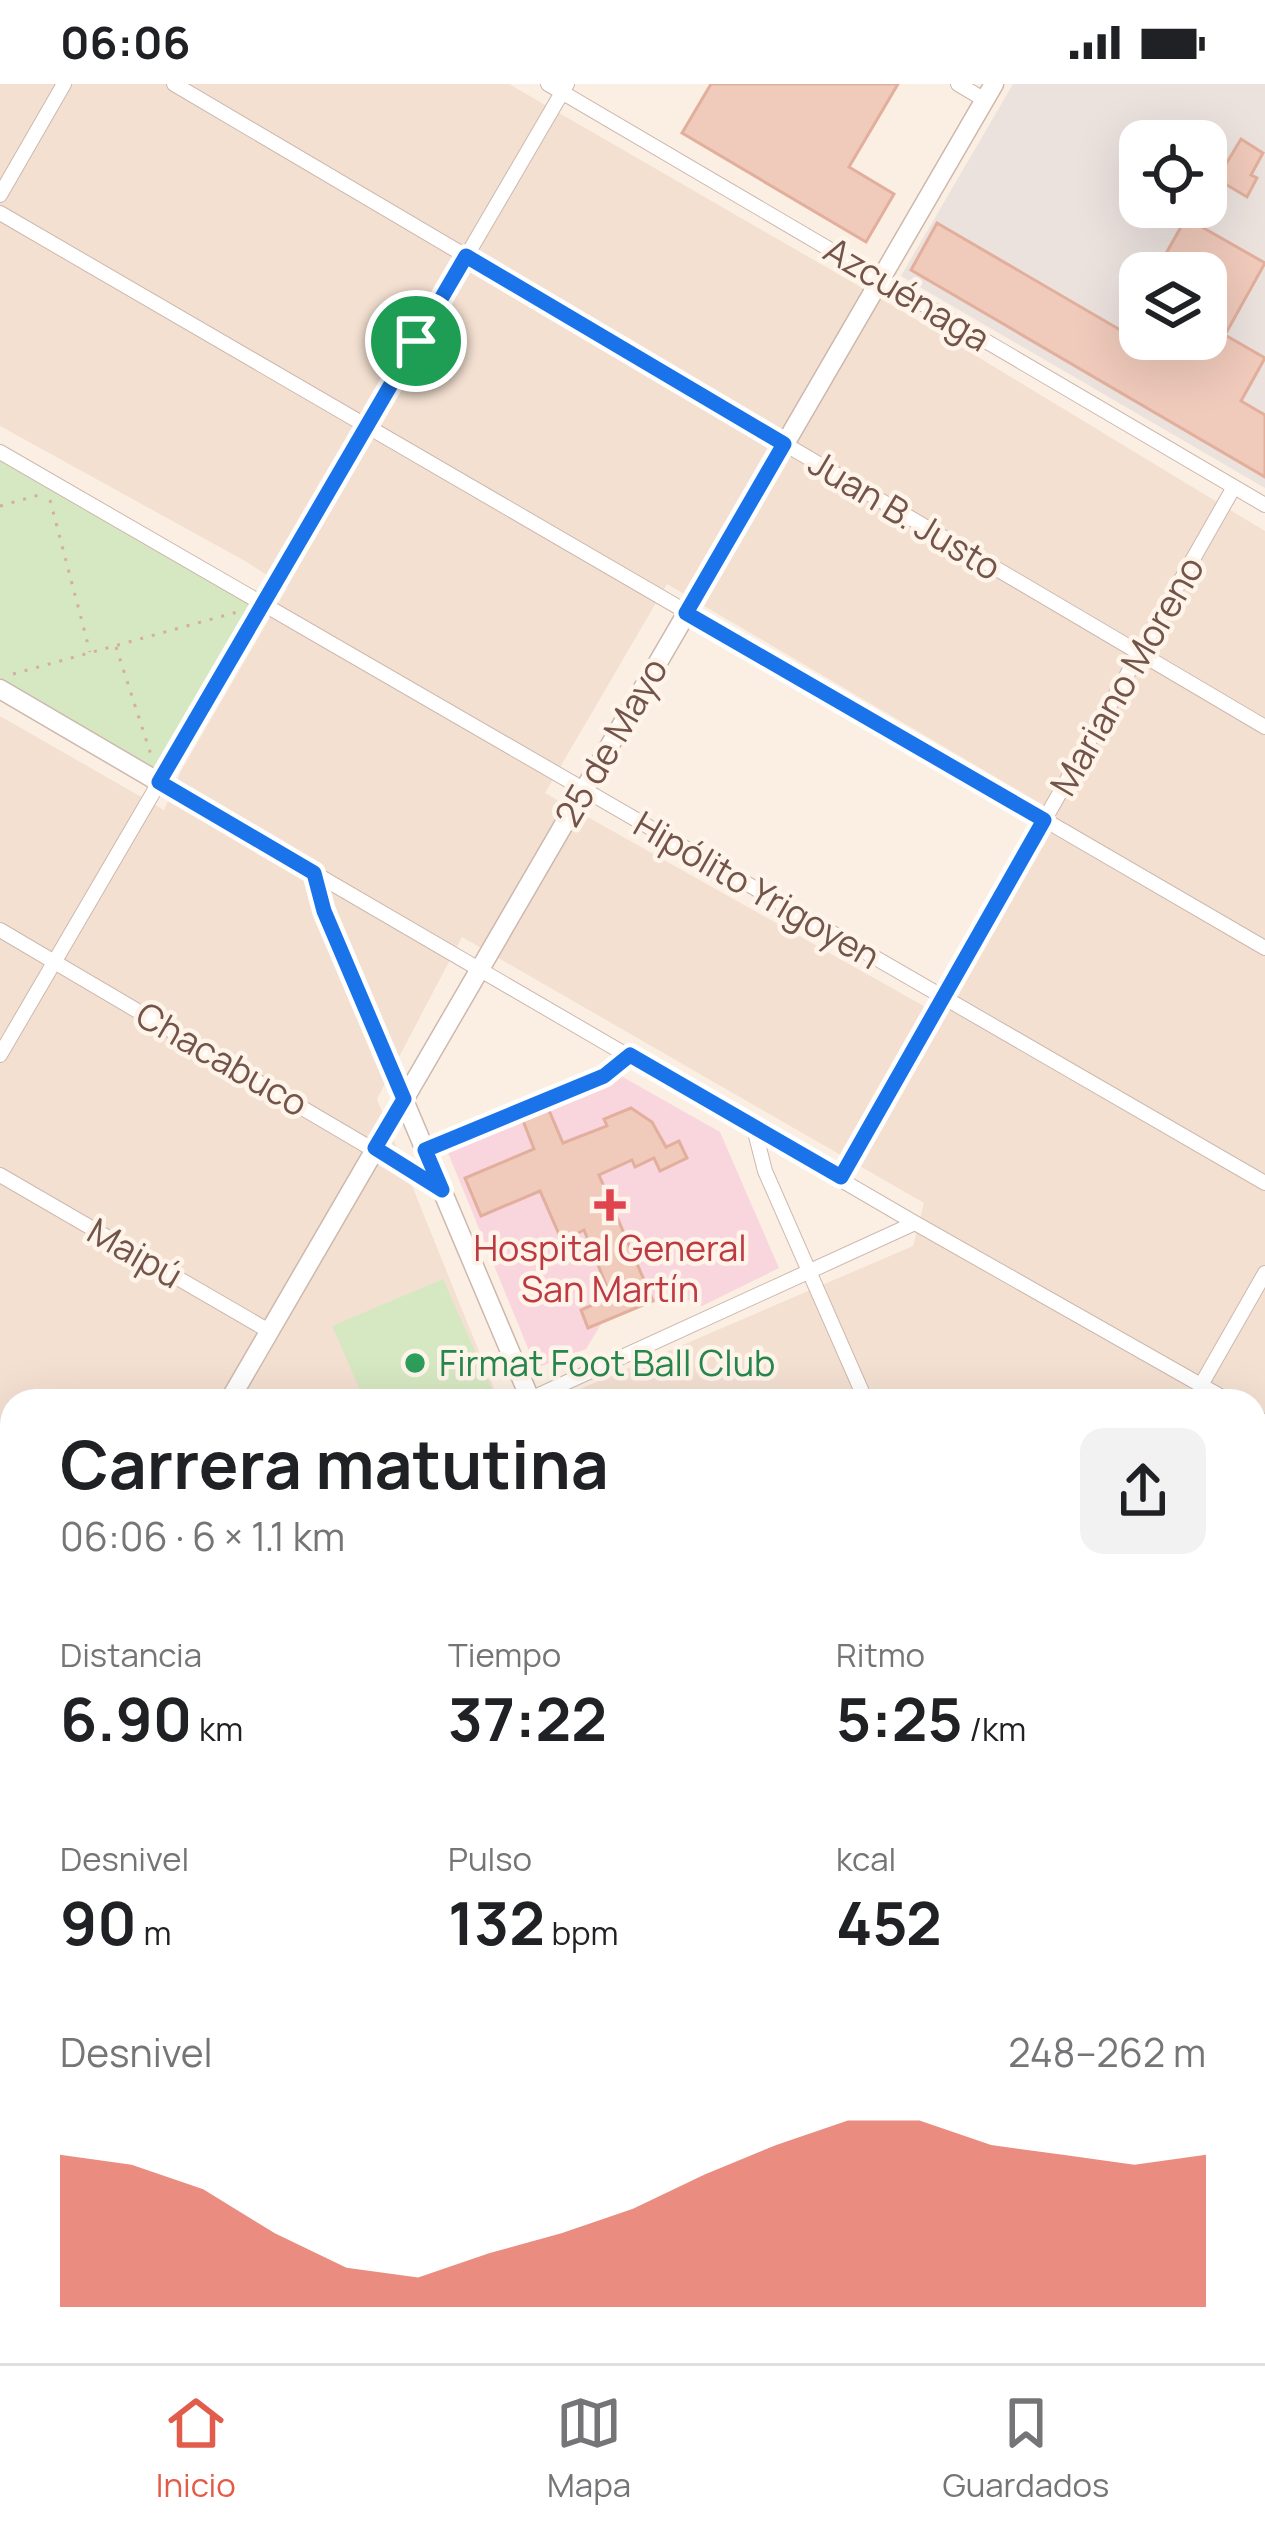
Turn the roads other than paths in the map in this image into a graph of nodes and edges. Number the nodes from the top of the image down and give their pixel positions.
1 (64, 84) edge
2 (174, 84) edge
3 (958, 84) edge
4 (559, 87) edge
5 (990, 92) edge
6 (0, 195) edge
7 (0, 213) edge
8 (466, 256) junction
9 (882, 278) junction
10 (367, 427) junction
11 (784, 444) junction
12 (0, 452) edge
13 (1234, 487) junction
14 (1265, 506) edge
15 (263, 604) junction
16 (686, 613) junction
17 (1139, 653) junction
18 (0, 689) edge
19 (1265, 728) edge
20 (159, 782) junction
21 (583, 790) junction
22 (1044, 820) junction
23 (314, 873) junction
24 (0, 930) edge
25 (1265, 948) edge
26 (55, 962) junction
27 (479, 967) junction
28 (944, 998) junction
29 (0, 1055) edge
30 (630, 1055) junction
31 (404, 1099) junction
32 (754, 1128) junction
33 (375, 1148) junction
34 (425, 1150) junction
35 (0, 1175) edge
36 (841, 1177) junction
37 (1265, 1183) edge
38 (442, 1190) junction
39 (915, 1223) junction
40 (811, 1270) junction
41 (1265, 1273) edge
42 (269, 1331) junction
43 (236, 1389) edge
44 (525, 1389) edge
45 (554, 1389) edge
46 (861, 1389) edge
47 (1192, 1389) edge
48 (1201, 1389) edge

1 - 6 street
2 - 8 street, Juan B. Justo
3 - 5 street
4 - 8 street
4 - 9 street, Azcuénaga
5 - 9 street, 25 de Mayo
7 - 10 street
8 - 10 street
8 - 11 street, Juan B. Justo
9 - 11 street, 25 de Mayo
9 - 13 street, Azcuénaga
10 - 15 street
10 - 16 street
11 - 16 street, 25 de Mayo
11 - 17 street, Juan B. Justo
12 - 15 street, Hipólito Yrigoyen
13 - 14 street, Azcuénaga
13 - 17 street, Mariano Moreno
15 - 20 street
15 - 21 street, Hipólito Yrigoyen
16 - 21 street, 25 de Mayo
16 - 22 street
17 - 19 street, Juan B. Justo
17 - 22 street, Mariano Moreno
18 - 20 street
20 - 23 street
20 - 26 street
21 - 27 street, 25 de Mayo
21 - 28 street, Hipólito Yrigoyen
22 - 25 street
22 - 28 street, Mariano Moreno
23 - 27 street
23 - 31 street
24 - 26 street, Chacabuco
26 - 29 street
26 - 33 street, Chacabuco
27 - 30 street
27 - 31 street, 25 de Mayo
28 - 36 street, Mariano Moreno
28 - 37 street, Hipólito Yrigoyen
30 - 32 street
30 - 34 lane
31 - 33 street, 25 de Mayo
31 - 34 street
32 - 36 street
32 - 40 street
33 - 38 street, Chacabuco
33 - 42 street, 25 de Mayo
34 - 38 street
35 - 42 street, Maipú
36 - 39 street
38 - 44 street
39 - 40 street
39 - 47 street
40 - 45 street
40 - 46 street
41 - 48 street
42 - 43 street, 25 de Mayo

